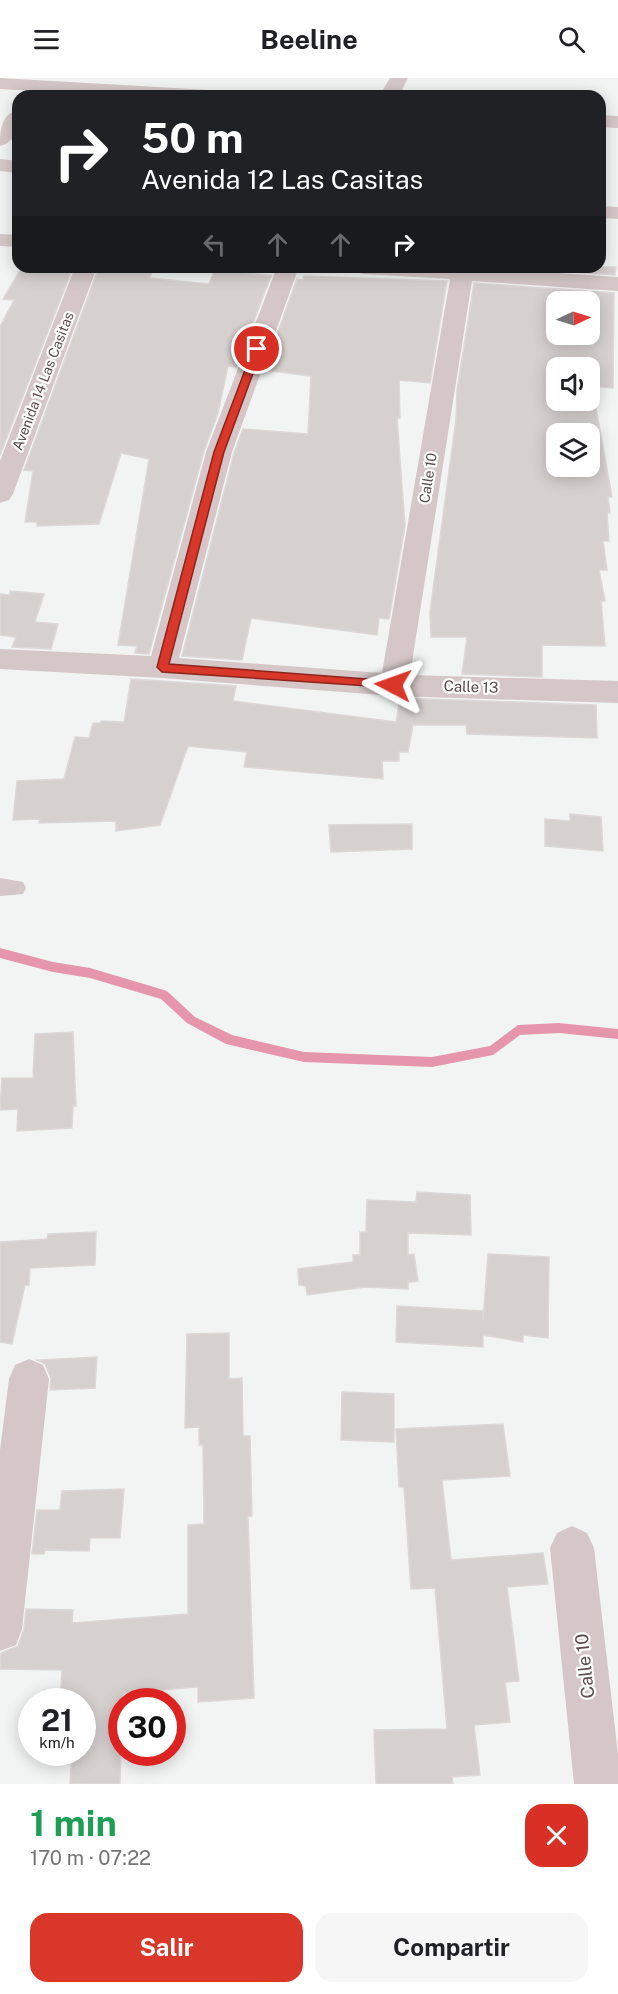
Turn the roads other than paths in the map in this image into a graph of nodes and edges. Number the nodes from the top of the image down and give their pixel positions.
1 (0, 83) edge
2 (40, 86) edge
3 (108, 90) edge
4 (12, 124) edge
5 (0, 140) edge
6 (84, 273) edge
7 (286, 273) edge
8 (462, 273) edge
9 (475, 273) edge
10 (618, 284) edge
11 (0, 495) edge
12 (0, 659) edge
13 (162, 667) junction
14 (393, 685) junction
15 (618, 692) edge
16 (29, 1380) dead end
17 (572, 1548) dead end
18 (0, 1629) edge
19 (598, 1784) edge

1 - 2 street
2 - 3 street
4 - 5 street
6 - 11 street, Avenida 14 Las Casitas
7 - 13 street
8 - 14 street, Calle 10
9 - 10 street
12 - 13 street, Calle 13
13 - 14 street, Calle 13
14 - 15 street, Calle 13
16 - 18 street
17 - 19 street, Calle 10

